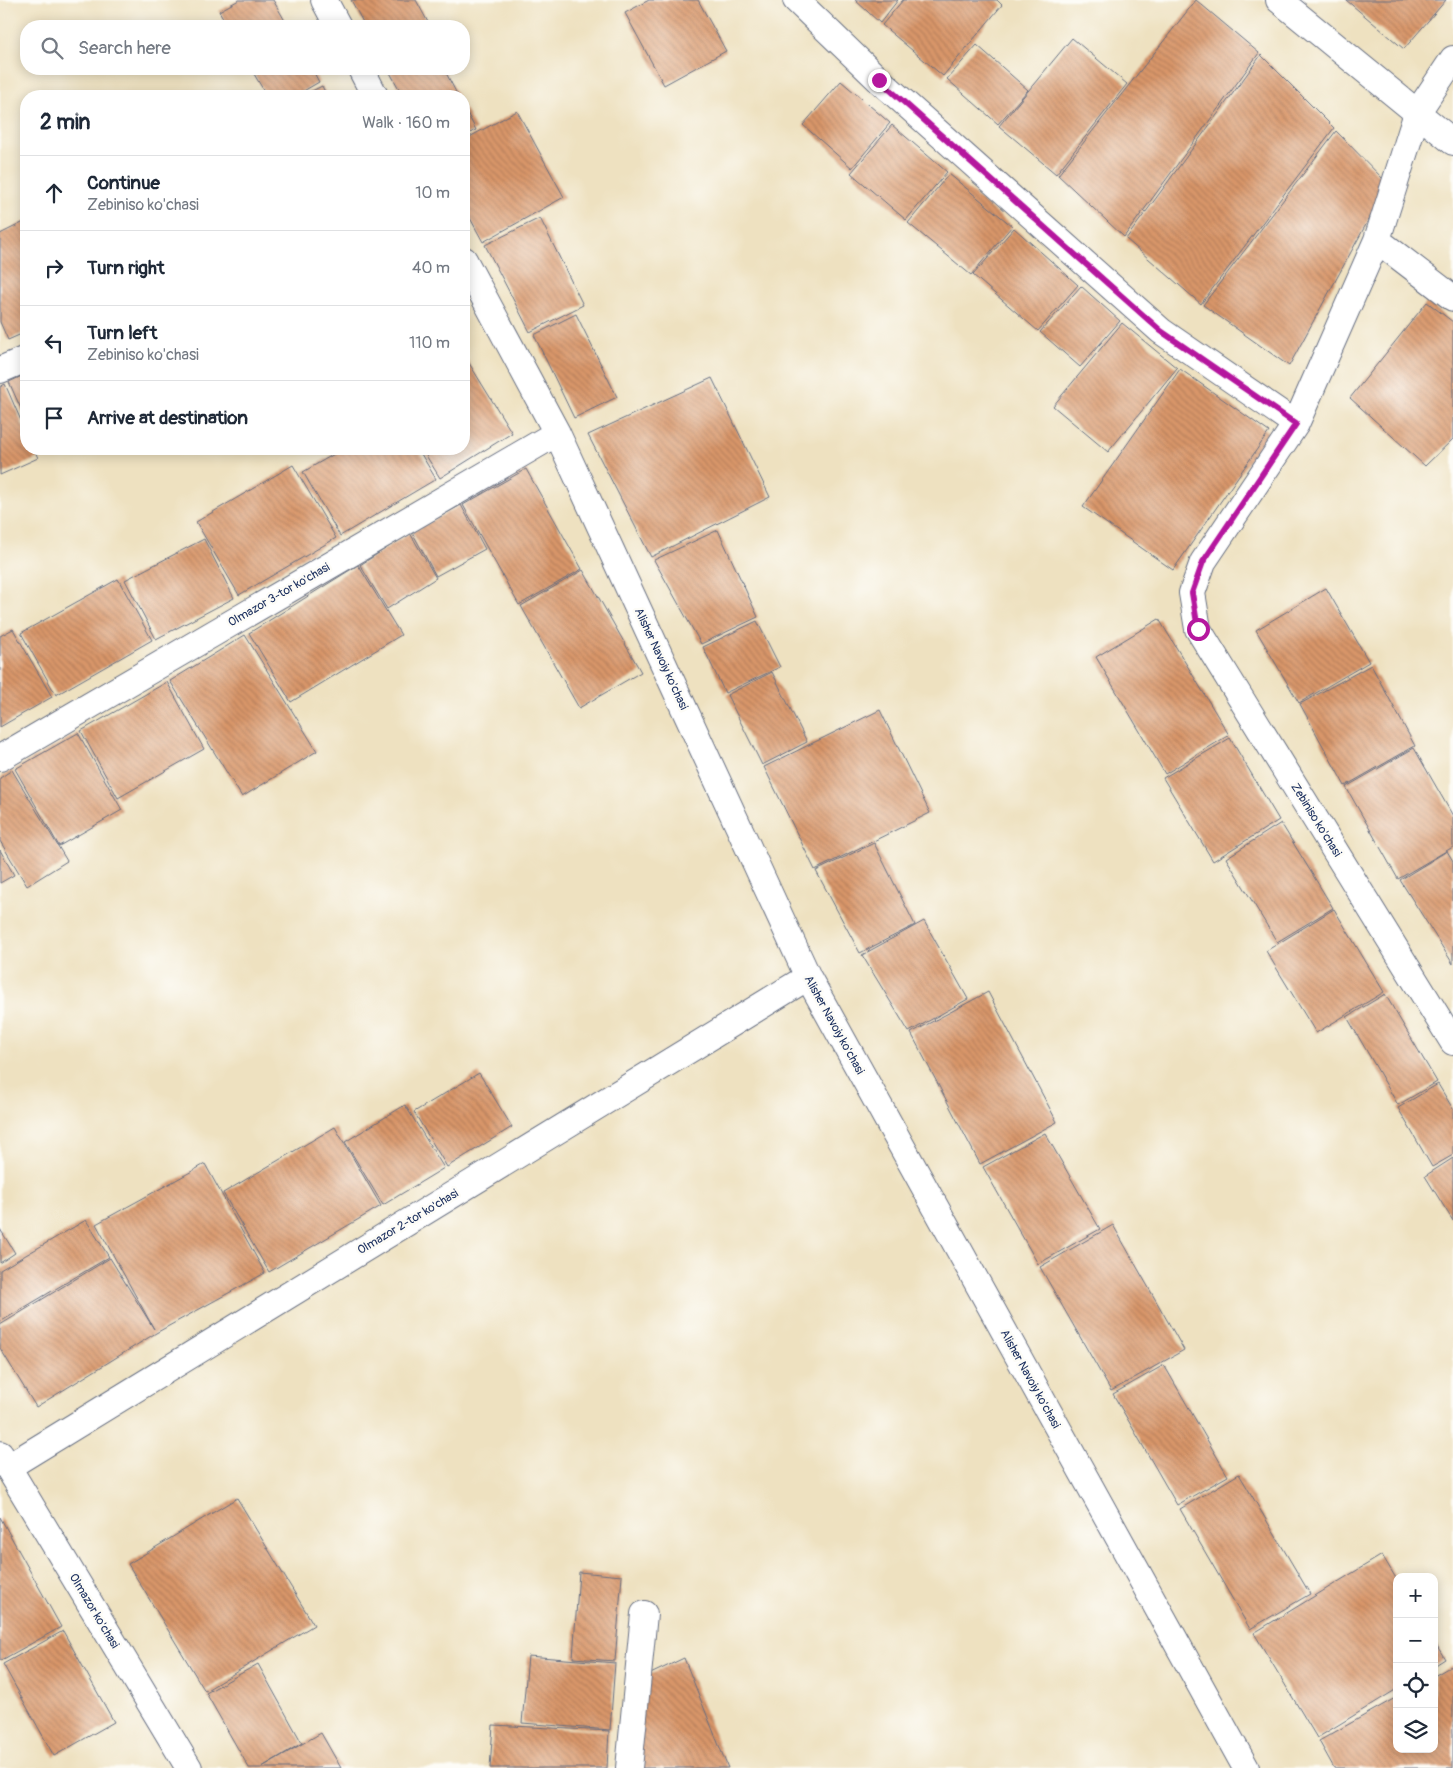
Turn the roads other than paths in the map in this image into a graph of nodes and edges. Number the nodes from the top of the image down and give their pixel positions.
1 (324, 0) edge
2 (796, 0) edge
3 (1279, 0) edge
4 (335, 20) edge
5 (1453, 59) edge
6 (364, 75) edge
7 (373, 90) edge
8 (1417, 113) junction
9 (1453, 142) edge
10 (1377, 240) junction
11 (470, 271) edge
12 (1453, 298) edge
13 (20, 362) edge
14 (0, 370) edge
15 (1296, 424) junction
16 (557, 433) junction
17 (0, 758) edge
18 (808, 977) junction
19 (1453, 1042) edge
20 (4, 1460) edge
21 (644, 1614) dead end
22 (189, 1768) edge
23 (629, 1768) edge
24 (1246, 1768) edge

1 - 4 street
2 - 15 street
3 - 8 street
5 - 8 street
6 - 7 street
8 - 9 street
8 - 10 street
10 - 12 street
10 - 15 street
11 - 16 street, Alisher Navoiy ko'chasi
13 - 14 street
15 - 19 street, Zebiniso ko'chasi
16 - 17 street, Olmazor 3-tor ko'chasi
16 - 18 street, Alisher Navoiy ko'chasi
18 - 20 street, Olmazor 2-tor ko'chasi
18 - 24 street, Alisher Navoiy ko'chasi
20 - 22 street, Olmazor ko'chasi
21 - 23 street

